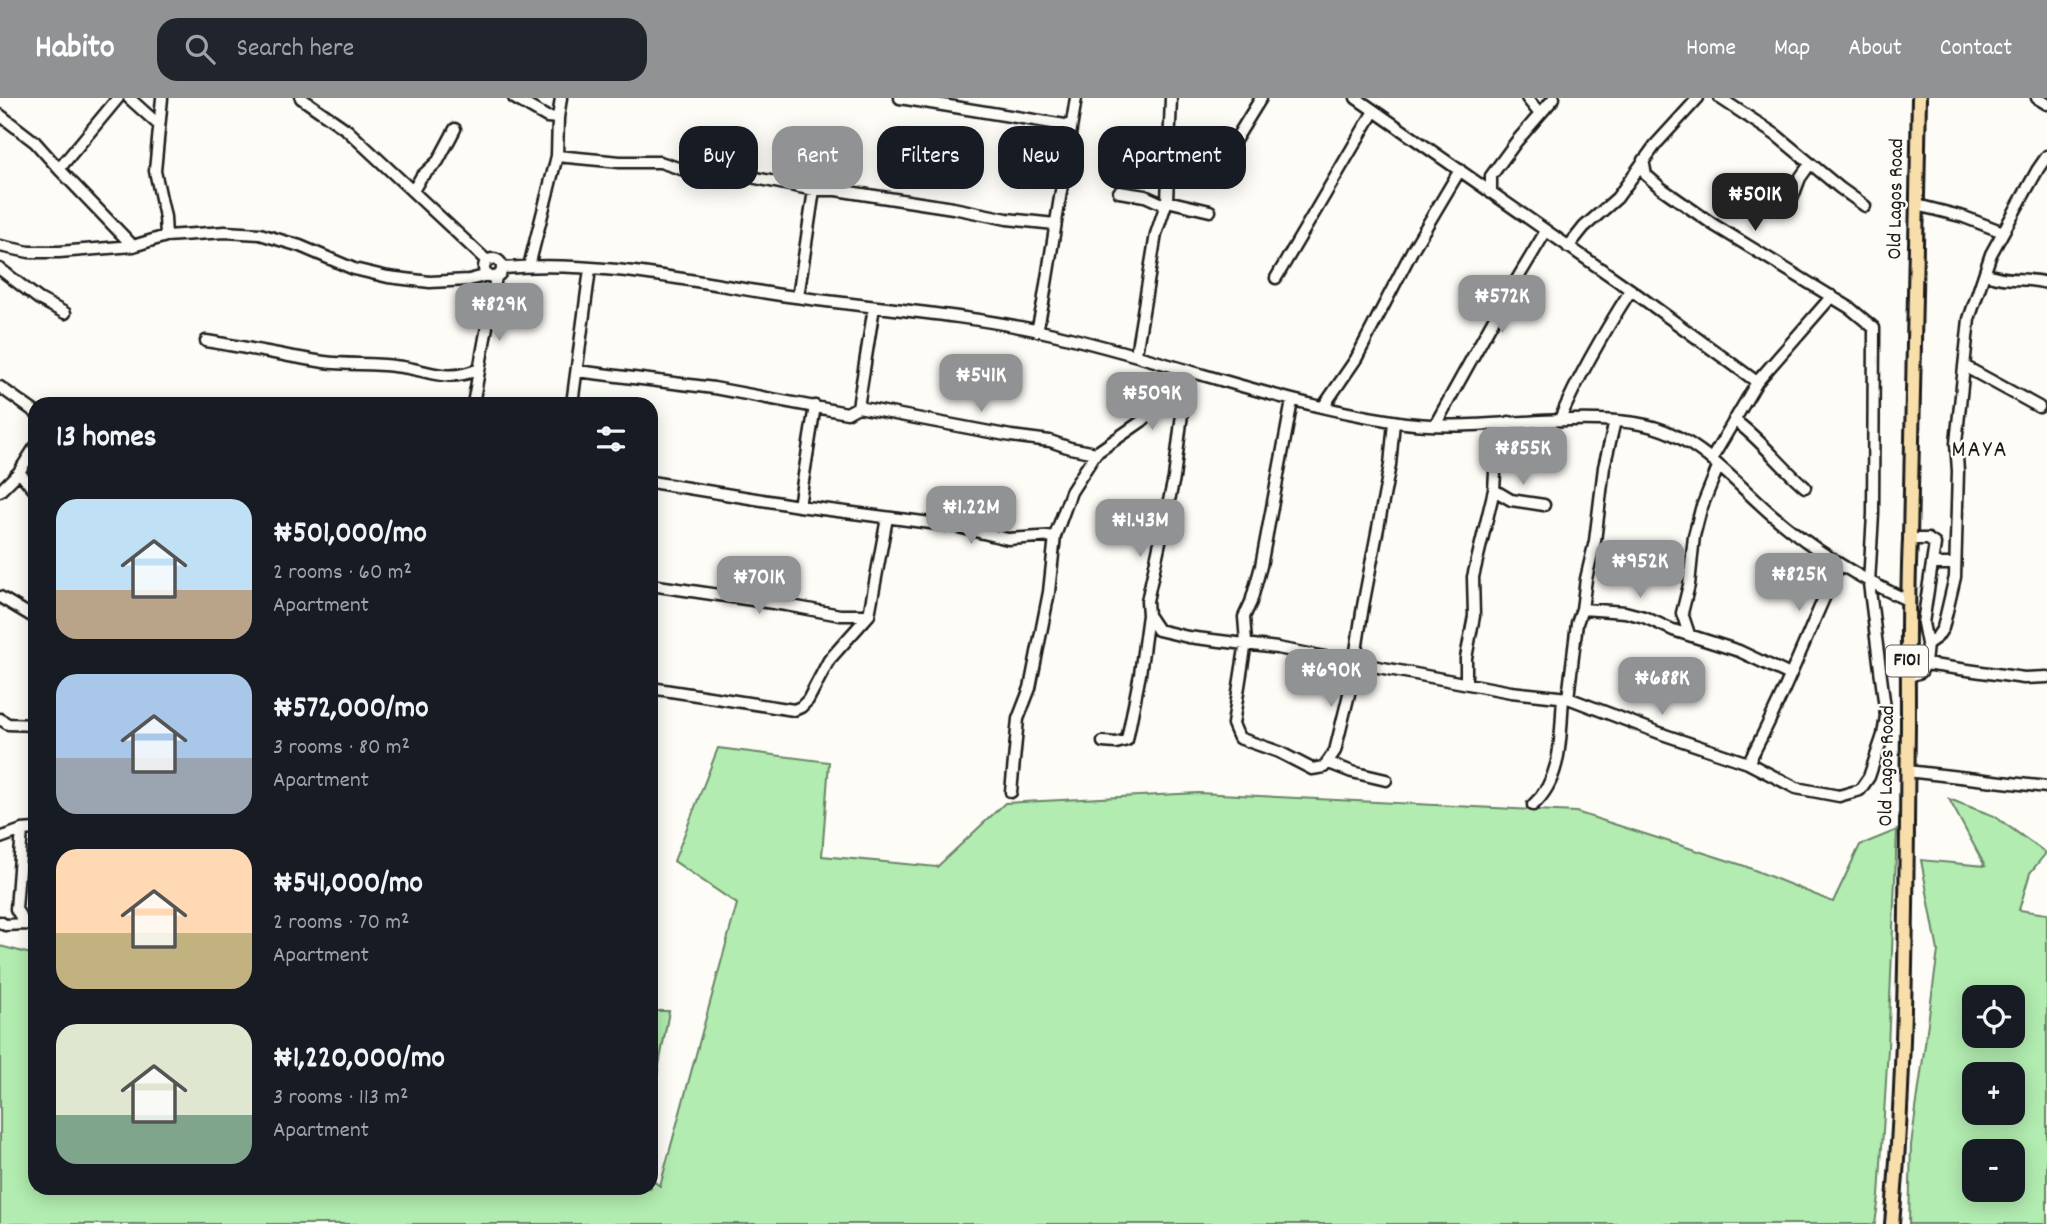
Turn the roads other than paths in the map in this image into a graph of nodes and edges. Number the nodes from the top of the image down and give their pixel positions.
1 (118, 98) edge
2 (129, 98) edge
3 (162, 98) edge
4 (302, 98) edge
5 (514, 98) edge
6 (561, 98) edge
7 (900, 98) edge
8 (1076, 98) edge
9 (1171, 98) edge
10 (1261, 98) edge
11 (1356, 98) edge
12 (1527, 98) edge
13 (1554, 98) edge
14 (1698, 98) edge
15 (1720, 98) edge
16 (1919, 98) edge
17 (2037, 98) edge
18 (963, 103) edge
19 (2047, 104) edge
20 (1374, 111) junction
21 (1540, 114) junction
22 (0, 115) edge
23 (558, 118) junction
24 (159, 125) junction
25 (1071, 126) joint
26 (1244, 126) edge
27 (455, 129) dead end
28 (557, 156) junction
29 (2047, 156) edge
30 (1643, 160) junction
31 (1810, 164) junction
32 (59, 169) junction
33 (1460, 170) junction
34 (1491, 176) junction
35 (1647, 176) junction
36 (1632, 178) junction
37 (1475, 180) junction
38 (1061, 189) edge
39 (814, 190) junction
40 (413, 191) junction
41 (1119, 192) dead end
42 (1491, 193) junction
43 (1793, 199) dead end
44 (1166, 203) junction
45 (1917, 205) junction
46 (1865, 206) dead end
47 (1210, 211) dead end
48 (1055, 224) junction
49 (1546, 231) junction
50 (2003, 232) junction
51 (166, 236) junction
52 (133, 246) junction
53 (1568, 247) junction
54 (1, 248) edge
55 (487, 261) junction
56 (529, 266) junction
57 (0, 269) edge
58 (590, 269) junction
59 (496, 273) junction
60 (1985, 273) junction
61 (1276, 278) dead end
62 (2005, 278) junction
63 (2047, 283) edge
64 (1980, 289) junction
65 (1631, 290) junction
66 (1832, 296) junction
67 (797, 298) junction
68 (874, 307) junction
69 (65, 313) dead end
70 (1037, 331) junction
71 (206, 341) dead end
72 (1136, 354) junction
73 (1964, 366) junction
74 (479, 369) junction
75 (1191, 370) junction
76 (577, 371) junction
77 (1186, 382) junction
78 (1757, 382) junction
79 (0, 387) edge
80 (474, 397) edge
81 (573, 397) edge
82 (1292, 401) junction
83 (815, 406) junction
84 (28, 407) edge
85 (858, 407) junction
86 (1323, 407) junction
87 (2039, 407) dead end
88 (1560, 419) junction
89 (1734, 420) junction
90 (1615, 421) junction
91 (1394, 422) junction
92 (1509, 422) junction
93 (1435, 425) junction
94 (1096, 453) junction
95 (28, 458) edge
96 (1715, 463) junction
97 (19, 472) junction
98 (28, 483) edge
99 (658, 483) edge
100 (1805, 488) dead end
101 (1494, 490) junction
102 (0, 491) edge
103 (1544, 505) dead end
104 (799, 506) junction
105 (887, 518) junction
106 (1055, 536) junction
107 (1910, 540) junction
108 (1933, 564) junction
109 (1954, 564) junction
110 (1839, 565) junction
111 (1869, 583) junction
112 (658, 586) edge
113 (0, 597) edge
114 (1907, 600) junction
115 (1582, 610) junction
116 (28, 614) edge
117 (869, 615) junction
118 (1148, 615) junction
119 (1689, 634) junction
120 (1246, 642) junction
121 (1927, 644) junction
122 (1355, 663) junction
123 (1925, 664) junction
124 (1790, 675) junction
125 (1907, 677) junction
126 (2047, 677) edge
127 (1466, 682) junction
128 (658, 689) edge
129 (1566, 698) junction
130 (0, 719) edge
131 (28, 725) edge
132 (1103, 742) dead end
133 (1329, 763) junction
134 (1748, 763) junction
135 (1907, 771) junction
136 (1386, 780) dead end
137 (2047, 787) edge
138 (1011, 792) dead end
139 (1533, 805) dead end
140 (22, 830) junction
141 (28, 830) edge
142 (0, 838) edge
143 (16, 909) junction
144 (3, 923) edge
145 (28, 923) edge
146 (28, 925) edge
147 (1892, 1224) edge

1 - 32 street
2 - 24 street
3 - 24 street
4 - 40 street
5 - 23 street
6 - 23 street
7 - 18 street
8 - 25 street
9 - 44 street
10 - 26 street
11 - 20 street
12 - 21 street
13 - 21 street
14 - 30 street
15 - 31 street
16 - 45 main road, Old Lagos Road / F101
17 - 19 street
18 - 25 street
20 - 33 street
20 - 61 street
21 - 34 street
22 - 32 street
23 - 28 street
24 - 51 street
27 - 40 street
28 - 39 street
28 - 56 street
29 - 50 street
30 - 35 street
30 - 36 street
31 - 43 street
31 - 46 street
32 - 52 street
33 - 37 street
33 - 86 street
34 - 37 street
34 - 42 street
35 - 36 street
35 - 66 street
36 - 53 street
37 - 42 street
38 - 48 street
39 - 48 street
39 - 67 street
40 - 55 street
41 - 44 street
42 - 49 street
44 - 47 street
44 - 72 street
45 - 50 street
45 - 107 main road, Old Lagos Road / F101
48 - 70 street
49 - 53 street
49 - 93 street
50 - 60 street
51 - 52 street
51 - 59 street
52 - 54 street
53 - 65 street
55 - 59 street
55 - 59 street
56 - 58 street
56 - 59 street
57 - 69 street
58 - 67 street
58 - 76 street
59 - 74 street
60 - 62 street
60 - 64 street
62 - 63 street
62 - 64 street
64 - 73 street
65 - 78 street
65 - 88 street
66 - 78 street
66 - 111 street
67 - 68 street
68 - 70 street
68 - 85 street
70 - 72 street
71 - 74 street
72 - 75 street
73 - 87 street
73 - 109 street
74 - 80 street
75 - 77 street
75 - 82 street
76 - 81 street
76 - 83 street
77 - 94 street
77 - 118 street
78 - 89 street
79 - 84 street
82 - 86 street
82 - 120 street
83 - 85 street
83 - 104 street
85 - 94 street
86 - 91 street
88 - 90 street
88 - 92 street
89 - 96 street
89 - 100 street
90 - 96 street
90 - 115 street
91 - 93 street
91 - 122 street
92 - 93 street
92 - 101 street
94 - 106 street
95 - 97 street
96 - 110 street
96 - 119 street
97 - 98 street
97 - 102 street
99 - 104 street
101 - 103 street
101 - 127 street
104 - 105 street
105 - 106 street
105 - 117 street
106 - 138 street
107 - 108 street
107 - 114 main road, Old Lagos Road / F101
108 - 109 street
108 - 121 street
109 - 121 street
110 - 111 street
110 - 124 street
111 - 114 street
111 - 134 street
112 - 117 street
113 - 116 street
114 - 125 main road, Old Lagos Road / F101
115 - 119 street
115 - 129 street
117 - 128 street
118 - 120 street
118 - 132 street
119 - 124 street
120 - 122 street
120 - 133 street
121 - 123 street
122 - 127 street
122 - 133 street
123 - 125 street
123 - 126 street
124 - 134 street
125 - 135 main road, Old Lagos Road / F101
127 - 129 street
129 - 134 street
129 - 139 street
130 - 131 street
133 - 136 street
135 - 137 street
135 - 147 main road, Old Lagos Road / F101
140 - 141 street
140 - 142 street
140 - 143 street
143 - 144 street
143 - 145 street
144 - 146 street

